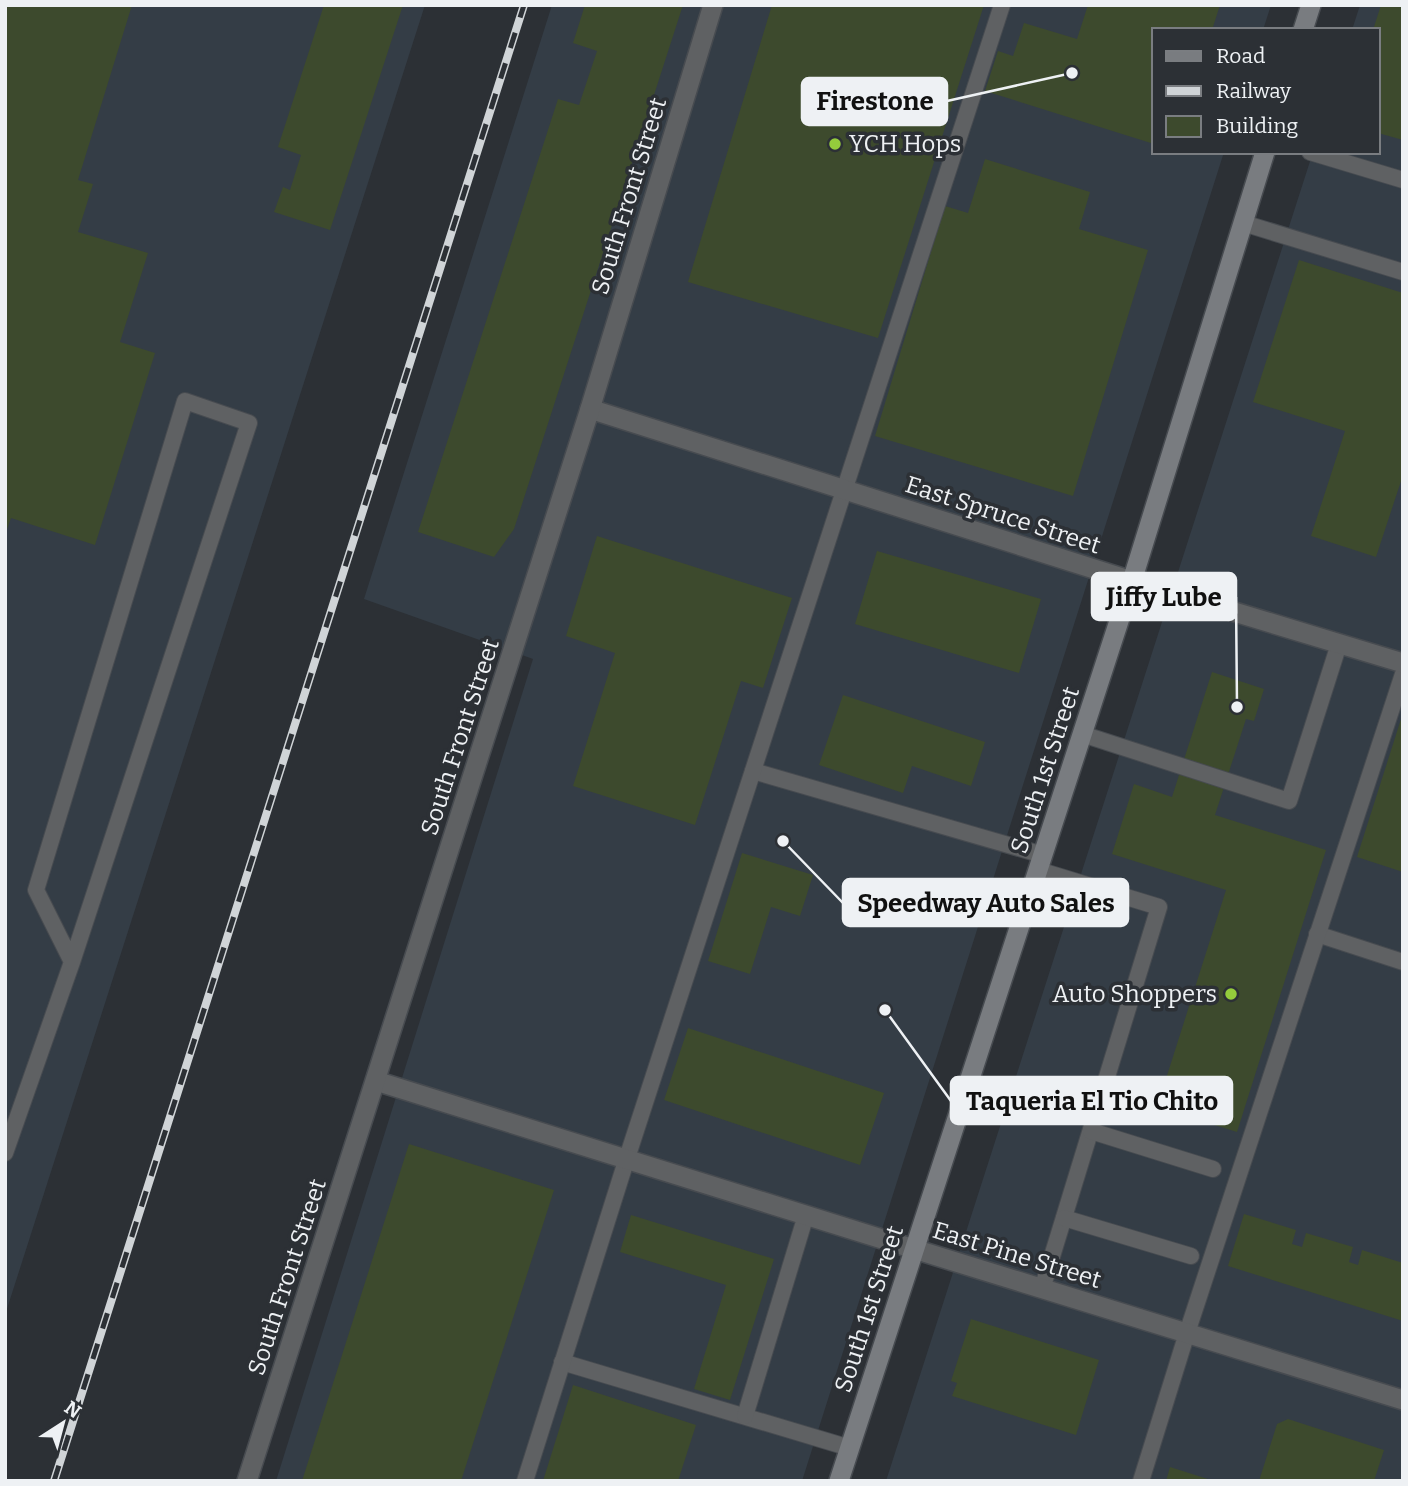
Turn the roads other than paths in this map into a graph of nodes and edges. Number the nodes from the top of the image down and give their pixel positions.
1 (713, 5) edge
2 (1002, 5) edge
3 (1311, 5) edge
4 (1304, 28) edge
5 (1264, 154) edge
6 (1317, 154) edge
7 (1403, 180) edge
8 (1243, 223) junction
9 (1403, 272) edge
10 (590, 409) junction
11 (844, 490) junction
12 (1132, 581) junction
13 (1339, 644) junction
14 (1403, 663) edge
15 (1403, 674) edge
16 (1082, 734) junction
17 (753, 771) junction
18 (1040, 863) junction
19 (1317, 934) junction
20 (72, 962) junction
21 (1403, 962) edge
22 (376, 1081) junction
23 (1091, 1131) junction
24 (5, 1153) edge
25 (626, 1158) junction
26 (1213, 1169) dead end
27 (806, 1215) junction
28 (1064, 1217) junction
29 (914, 1249) junction
30 (1191, 1256) dead end
31 (1042, 1289) junction
32 (1187, 1333) junction
33 (562, 1362) junction
34 (1403, 1400) edge
35 (745, 1416) junction
36 (850, 1448) junction
37 (247, 1481) edge
38 (525, 1481) edge
39 (839, 1481) edge
40 (1141, 1481) edge

1 - 10 street, South Front Street
2 - 11 lane
3 - 4 main road
5 - 8 main road, South 1st Street
6 - 7 lane
8 - 9 lane
8 - 12 main road, South 1st Street
10 - 11 street, East Spruce Street
10 - 22 street, South Front Street
11 - 12 street, East Spruce Street
11 - 17 lane
12 - 13 street, East Spruce Street
12 - 16 main road, South 1st Street
13 - 14 street, East Spruce Street
13 - 16 lane
15 - 19 lane
16 - 18 main road, South 1st Street
17 - 18 lane
17 - 25 lane
18 - 23 lane
18 - 29 main road, South 1st Street
19 - 21 lane
19 - 32 lane
20 - 20 lane
20 - 24 lane
22 - 25 street, East Pine Street
22 - 37 street, South Front Street
23 - 26 lane
23 - 28 lane
25 - 27 street, East Pine Street
25 - 33 lane
27 - 29 street, East Pine Street
27 - 35 lane
28 - 30 lane
28 - 31 lane
29 - 31 street, East Pine Street
29 - 36 main road, South 1st Street
31 - 32 street, East Pine Street
32 - 34 street, East Pine Street
32 - 40 lane
33 - 35 lane
33 - 38 lane
35 - 36 lane
36 - 39 main road, South 1st Street

